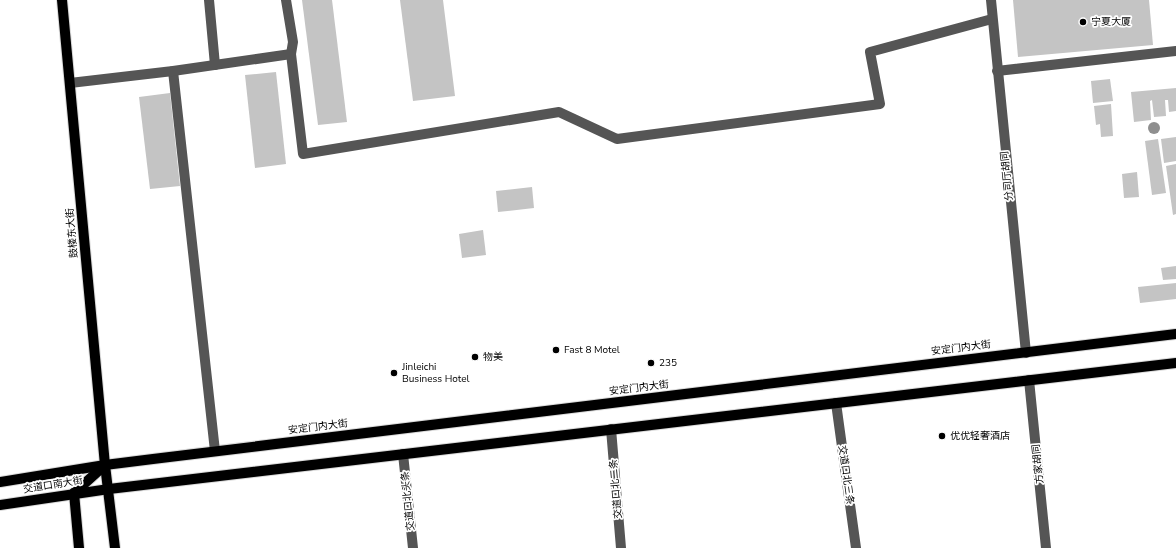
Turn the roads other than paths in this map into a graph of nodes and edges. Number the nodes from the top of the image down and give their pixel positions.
1 (62, 0) edge
2 (209, 0) edge
3 (286, 0) edge
4 (990, 0) edge
5 (992, 18) junction
6 (1176, 51) edge
7 (292, 54) junction
8 (214, 65) junction
9 (173, 71) junction
10 (997, 71) junction
11 (70, 83) junction
12 (1176, 334) edge
13 (1026, 353) junction
14 (1176, 363) edge
15 (1029, 380) junction
16 (836, 403) junction
17 (611, 429) junction
18 (215, 451) junction
19 (403, 454) junction
20 (106, 465) junction
21 (0, 482) edge
22 (109, 489) junction
23 (74, 493) junction
24 (0, 505) edge
25 (79, 548) edge
26 (115, 548) edge
27 (413, 548) edge
28 (622, 548) edge
29 (856, 548) edge
30 (1046, 548) edge

1 - 11 main road, 鼓楼东大街
2 - 8 street
3 - 7 street
4 - 5 street, 分司厅胡同
5 - 7 street
5 - 10 street, 分司厅胡同
6 - 10 street
7 - 8 street
8 - 9 street
9 - 11 street
9 - 18 street
10 - 13 street, 分司厅胡同
11 - 20 main road, 鼓楼东大街
12 - 13 main road, 安定门内大街
13 - 18 main road, 安定门内大街
14 - 15 main road
15 - 16 main road
15 - 30 street, 方家胡同
16 - 17 main road
16 - 29 street, 交道口北三条
17 - 19 main road
17 - 28 street, 交道口北二条
18 - 20 main road, 安定门内大街
19 - 22 main road
19 - 27 street, 交道口北头条
20 - 21 main road, 交道口南大街
20 - 22 main road, 鼓楼东大街
20 - 23 main road
22 - 23 main road, 交道口南大街
22 - 26 main road, 鼓楼东大街
23 - 24 main road, 交道口南大街
23 - 25 main road

